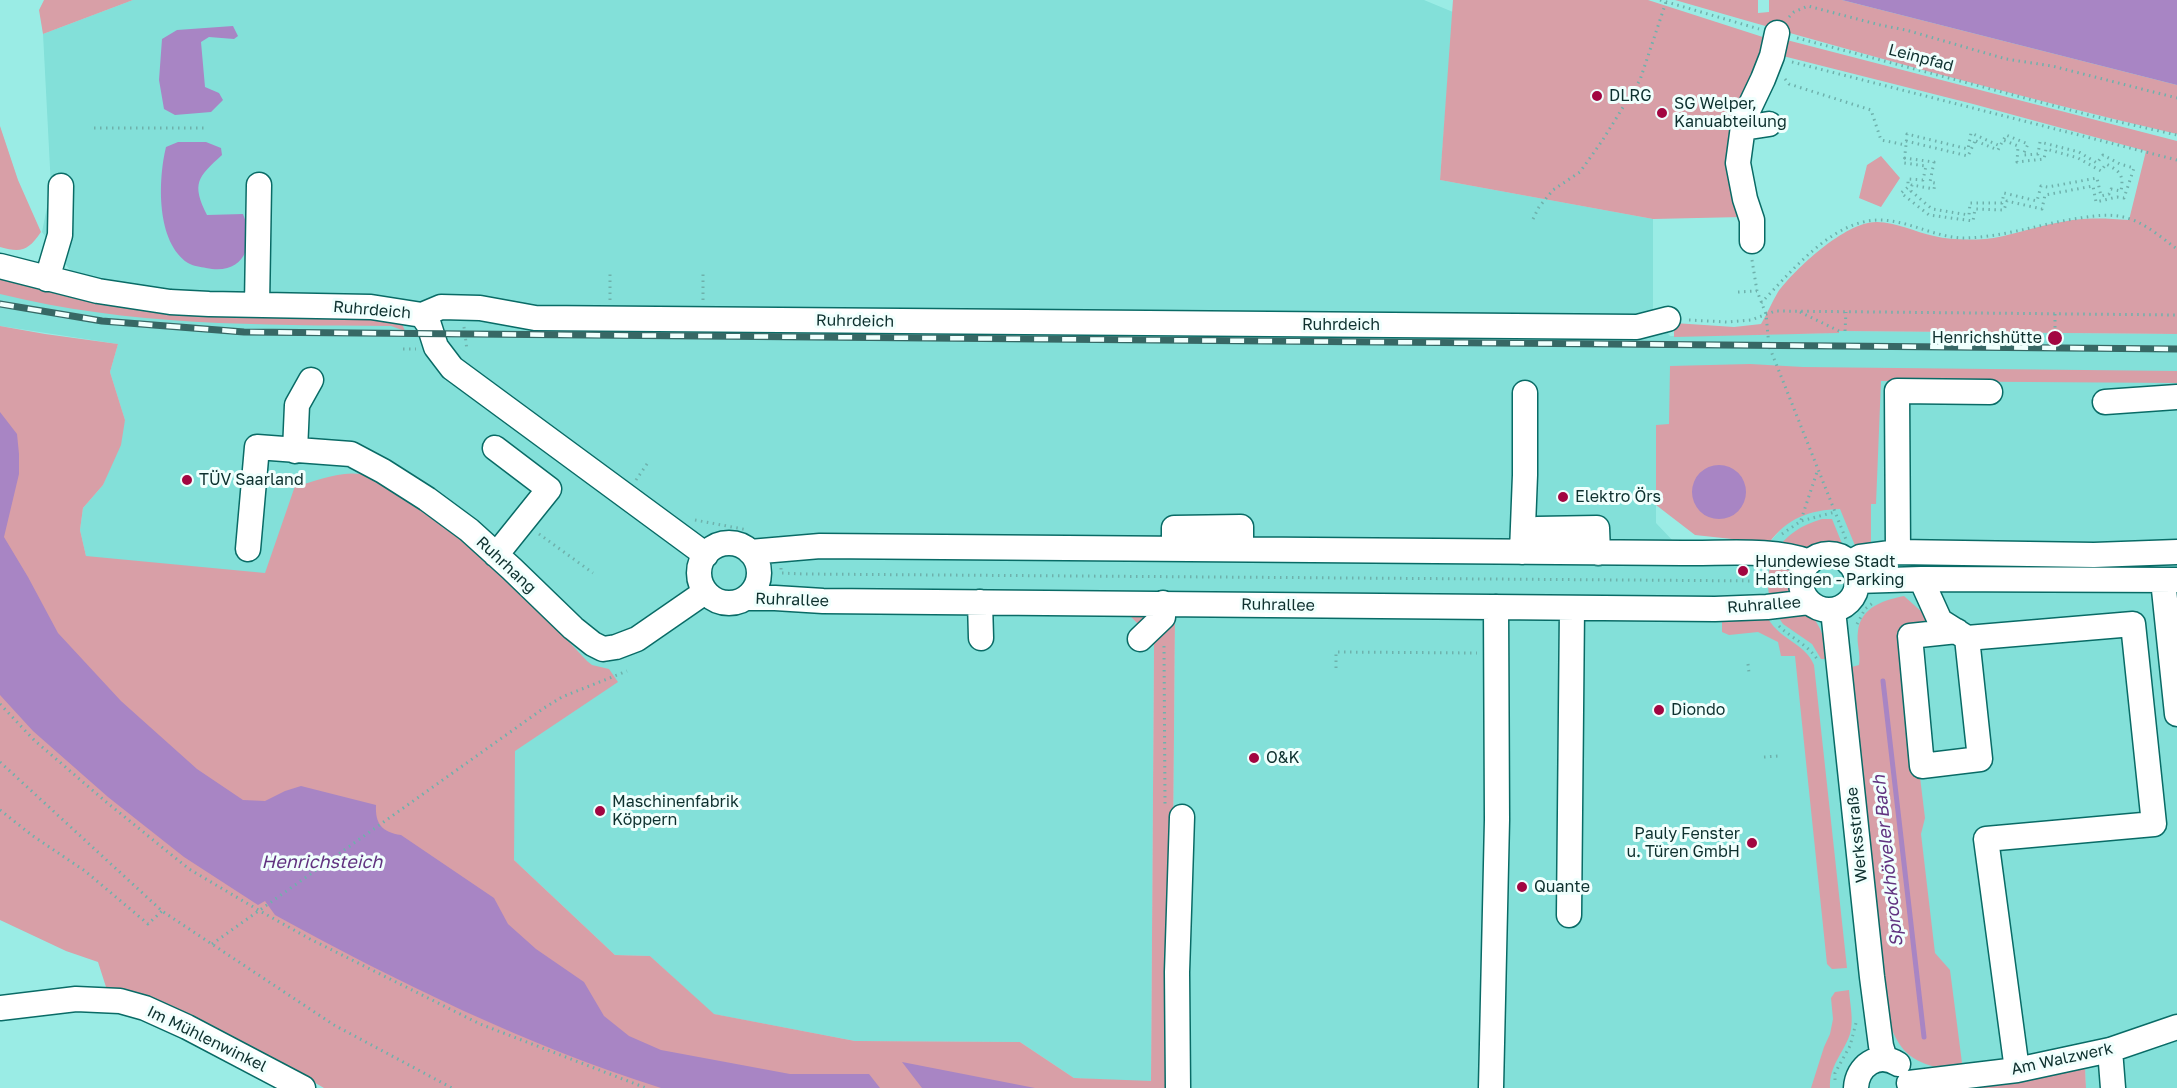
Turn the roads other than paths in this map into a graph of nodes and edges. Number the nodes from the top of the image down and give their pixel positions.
1 (1778, 33) road end
2 (1769, 124) dead end
3 (1743, 128) junction
4 (259, 185) dead end
5 (61, 186) dead end
6 (1752, 241) road end
7 (0, 266) edge
8 (47, 279) junction
9 (257, 305) junction
10 (422, 315) junction
11 (1668, 319) road end
12 (311, 380) dead end
13 (1990, 392) dead end
14 (1525, 393) dead end
15 (2177, 397) edge
16 (2105, 402) dead end
17 (495, 448) dead end
18 (295, 451) junction
19 (248, 549) dead end
20 (750, 552) junction
21 (1522, 552) junction
22 (1898, 552) junction
23 (2177, 552) edge
24 (496, 555) junction
25 (706, 555) junction
26 (1810, 562) junction
27 (1854, 568) junction
28 (1921, 579) junction
29 (2169, 587) edge
30 (705, 592) junction
31 (747, 598) junction
32 (980, 602) junction
33 (1809, 602) junction
34 (1163, 603) junction
35 (1496, 607) junction
36 (1572, 608) junction
37 (1833, 610) junction
38 (1962, 635) junction
39 (981, 638) dead end
40 (1140, 639) dead end
41 (2177, 714) edge
42 (1182, 817) dead end
43 (1569, 915) dead end
44 (0, 1008) edge
45 (2177, 1027) edge
46 (2110, 1050) junction
47 (1885, 1059) junction
48 (2017, 1070) junction
49 (1909, 1085) edge
50 (303, 1088) edge
51 (1178, 1088) edge
52 (1491, 1088) edge
53 (1856, 1088) edge
54 (2113, 1088) edge

1 - 3 street
2 - 3 street
3 - 6 street
4 - 9 street
5 - 8 street
7 - 8 street, Ruhrdeich
8 - 9 street, Ruhrdeich
9 - 10 street, Ruhrdeich
10 - 11 street, Ruhrdeich
10 - 25 street
12 - 18 street
13 - 22 street
14 - 21 street
15 - 16 street
17 - 24 street
18 - 19 street, Ruhrhang
18 - 24 street, Ruhrhang
20 - 21 street
20 - 25 street
20 - 31 street, Ruhrallee
21 - 26 street
22 - 23 street
22 - 27 street
24 - 30 street, Ruhrhang
25 - 30 street
26 - 27 street
26 - 33 street, Ruhrallee
27 - 28 street
27 - 37 street
28 - 29 street
28 - 38 street
29 - 41 street
30 - 31 street, Ruhrallee
31 - 32 street, Ruhrallee
32 - 34 street, Ruhrallee
32 - 39 street
33 - 36 street, Ruhrallee
33 - 37 street, Ruhrallee
34 - 35 street, Ruhrallee
34 - 40 street
35 - 36 street, Ruhrallee
35 - 52 street
36 - 43 street
37 - 47 street, Werksstraße
38 - 38 street
38 - 48 street
42 - 51 street
44 - 50 street, Im Mühlenwinkel
45 - 46 street, Am Walzwerk
46 - 48 street, Am Walzwerk
46 - 54 street
47 - 49 street
47 - 53 street
48 - 49 street, Am Walzwerk

